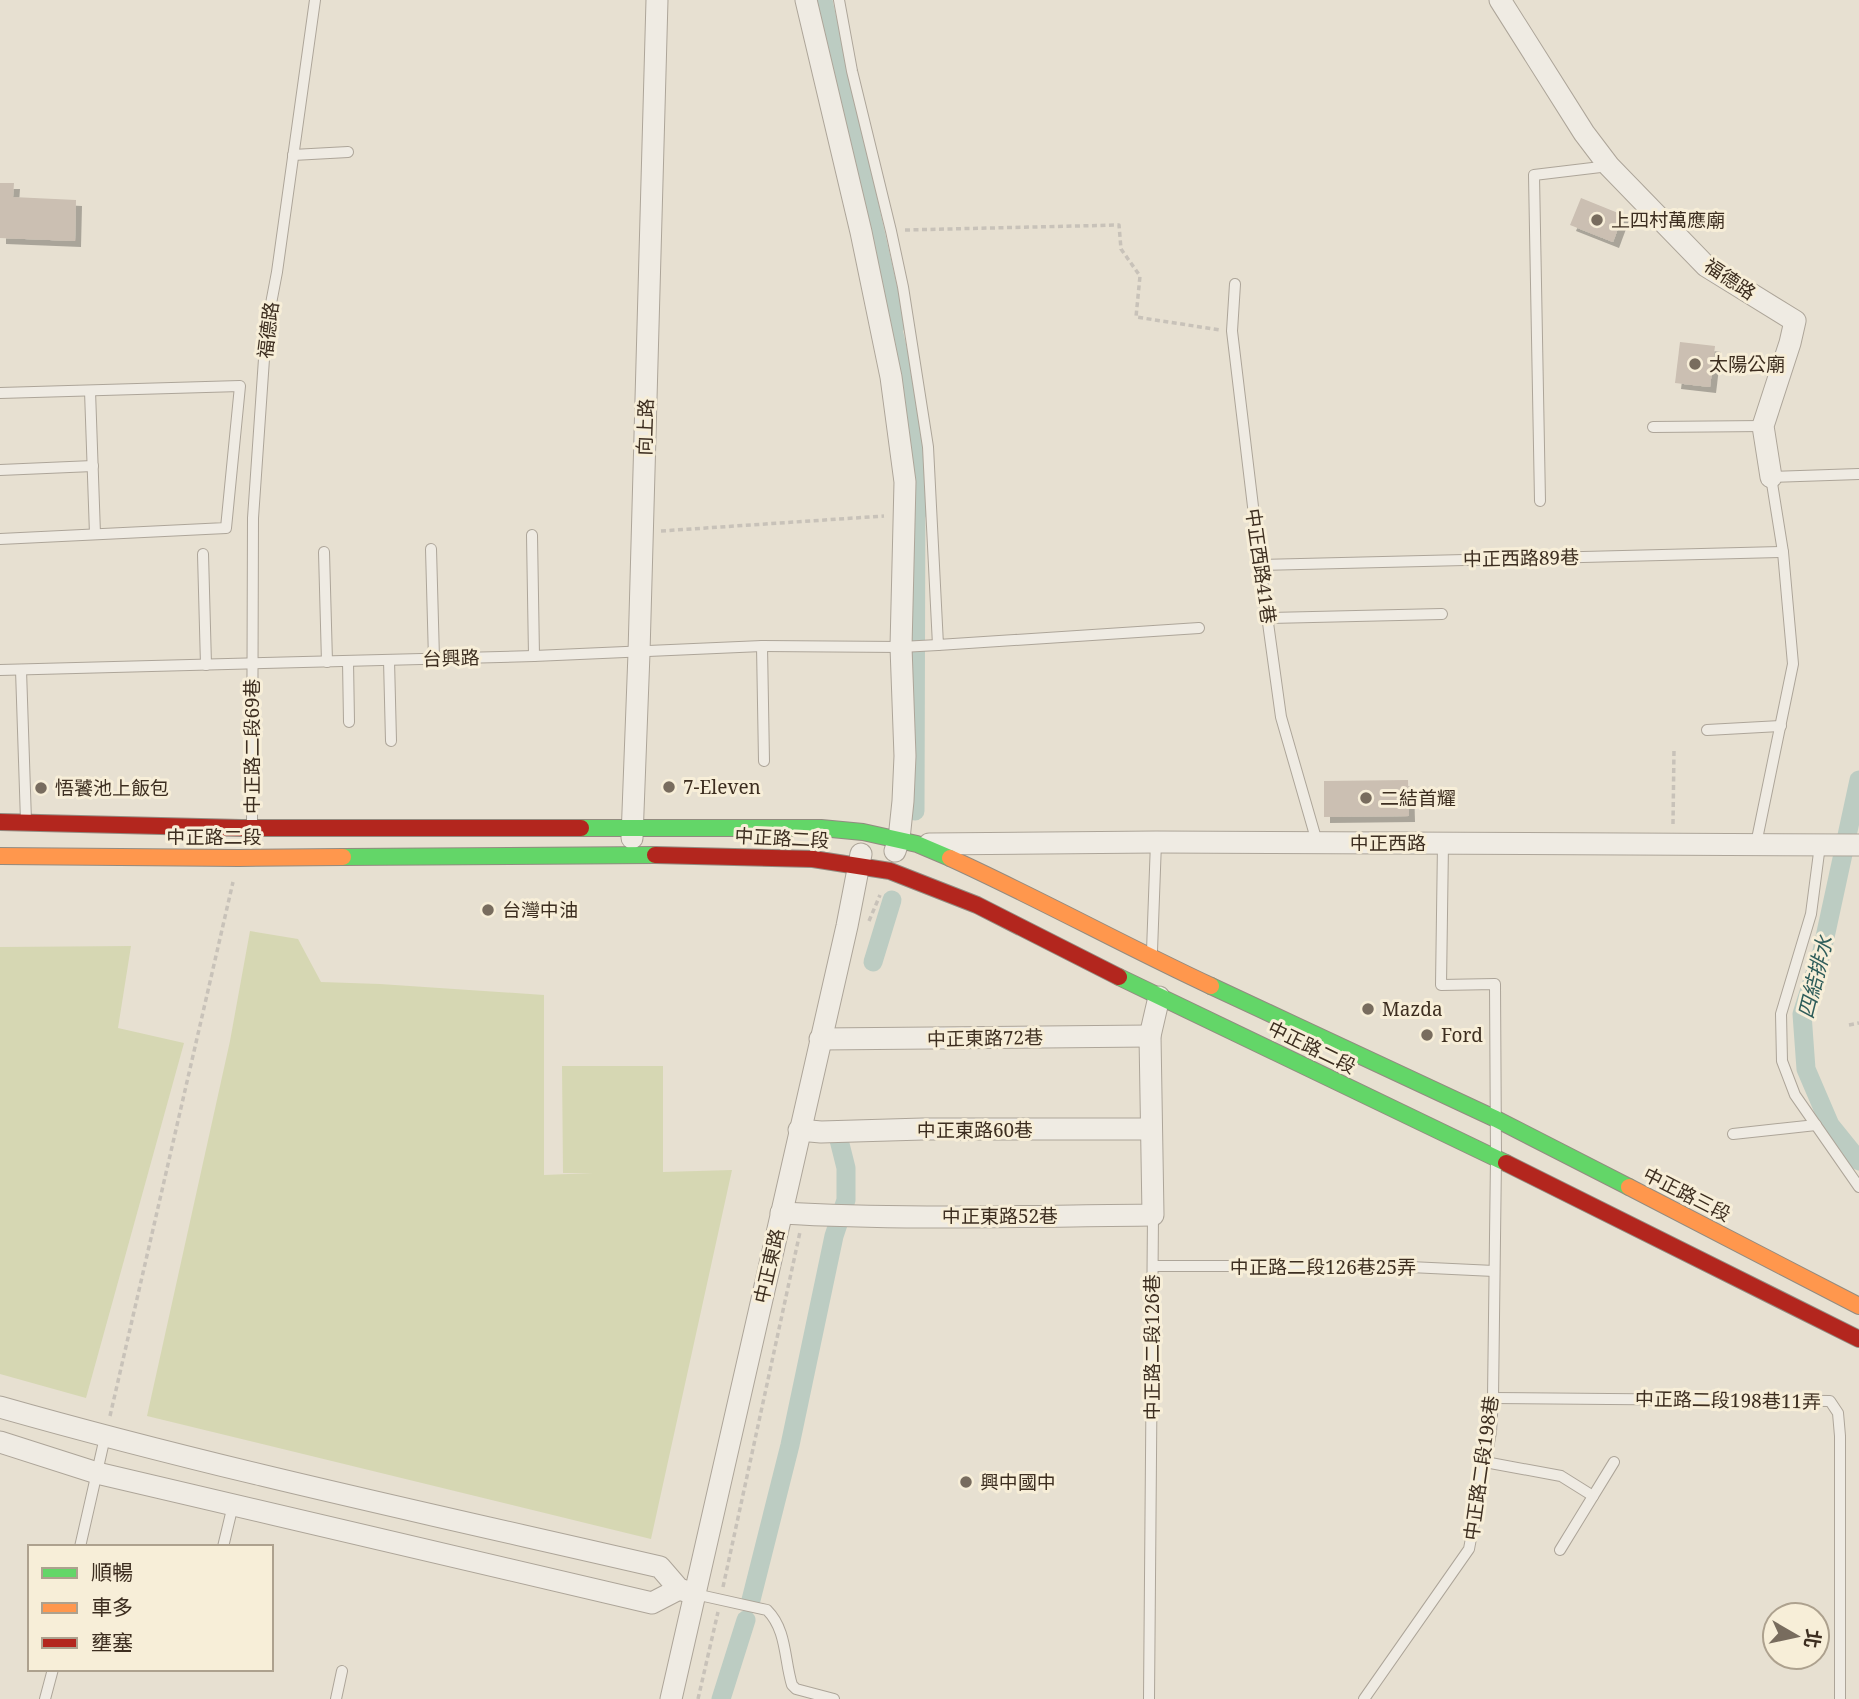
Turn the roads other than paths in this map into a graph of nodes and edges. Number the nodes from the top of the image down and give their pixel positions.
1 (316, 0) edge
2 (657, 0) edge
3 (806, 0) edge
4 (839, 0) edge
5 (1500, 0) edge
6 (348, 152) dead end
7 (293, 155) junction
8 (1609, 166) junction
9 (1235, 284) dead end
10 (90, 391) junction
11 (0, 394) edge
12 (1763, 426) junction
13 (1653, 427) dead end
14 (93, 466) junction
15 (0, 470) edge
16 (1859, 474) edge
17 (1771, 477) junction
18 (1540, 501) dead end
19 (95, 534) junction
20 (531, 535) dead end
21 (0, 539) edge
22 (431, 549) dead end
23 (324, 552) dead end
24 (1783, 552) junction
25 (203, 554) dead end
26 (1260, 565) junction
27 (1442, 614) dead end
28 (1268, 618) junction
29 (1199, 628) dead end
30 (938, 645) junction
31 (762, 646) junction
32 (901, 647) junction
33 (639, 653) junction
34 (534, 656) junction
35 (434, 659) junction
36 (389, 660) junction
37 (348, 661) junction
38 (327, 662) junction
39 (253, 664) junction
40 (206, 665) junction
41 (0, 670) edge
42 (21, 670) junction
43 (349, 722) dead end
44 (1781, 726) junction
45 (1707, 730) dead end
46 (391, 741) dead end
47 (764, 761) dead end
48 (0, 822) edge
49 (26, 822) junction
50 (252, 828) junction
51 (632, 829) junction
52 (863, 832) junction
53 (907, 841) junction
54 (1156, 842) junction
55 (1317, 842) junction
56 (1443, 843) junction
57 (1756, 844) junction
58 (1821, 845) junction
59 (1859, 845) edge
60 (631, 854) junction
61 (0, 856) edge
62 (859, 865) junction
63 (890, 871) junction
64 (1152, 957) junction
65 (1158, 996) junction
66 (1150, 1036) junction
67 (820, 1039) junction
68 (1496, 1119) junction
69 (1816, 1125) junction
70 (1151, 1129) junction
71 (799, 1130) junction
72 (1733, 1134) dead end
73 (1496, 1158) junction
74 (1859, 1186) edge
75 (781, 1213) junction
76 (1153, 1215) junction
77 (1153, 1266) junction
78 (1494, 1271) junction
79 (1859, 1306) edge
80 (1859, 1339) edge
81 (1493, 1398) junction
82 (0, 1407) edge
83 (105, 1437) junction
84 (0, 1442) edge
85 (1486, 1462) junction
86 (1614, 1462) dead end
87 (97, 1472) junction
88 (1593, 1496) junction
89 (233, 1505) junction
90 (80, 1545) edge
91 (223, 1545) edge
92 (1560, 1550) dead end
93 (687, 1592) junction
94 (52, 1671) edge
95 (342, 1671) dead end
96 (45, 1699) edge
97 (336, 1699) edge
98 (671, 1699) edge
99 (834, 1699) edge
100 (1149, 1699) edge
101 (1364, 1699) edge
102 (1840, 1699) edge

1 - 7 lane, 福德路
2 - 33 street, 向上路
3 - 32 street
4 - 30 lane
5 - 8 street, 福德路
6 - 7 lane
7 - 39 lane, 福德路
8 - 12 street, 福德路
8 - 18 lane
9 - 26 lane, 中正西路41巷
10 - 11 lane
10 - 14 lane
10 - 19 lane
12 - 13 lane
12 - 17 street, 福德路
14 - 15 lane
14 - 19 lane
16 - 17 lane
17 - 24 lane
19 - 21 lane
20 - 34 lane
22 - 35 lane
23 - 38 lane
24 - 26 lane, 中正西路89巷
24 - 44 lane
25 - 40 lane
26 - 28 lane, 中正西路41巷
27 - 28 lane
28 - 55 lane, 中正西路41巷
29 - 30 lane, 台興路
30 - 32 lane, 台興路
31 - 32 lane, 台興路
31 - 33 lane, 台興路
31 - 47 lane
32 - 53 street
33 - 34 lane, 台興路
33 - 51 street, 向上路
34 - 35 lane, 台興路
35 - 36 lane, 台興路
36 - 37 lane, 台興路
36 - 46 lane
37 - 38 lane, 台興路
37 - 43 lane
38 - 39 lane, 台興路
39 - 40 lane, 台興路
39 - 50 lane, 中正路二段69巷
40 - 42 lane, 台興路
41 - 42 lane, 台興路
42 - 49 lane
44 - 45 lane
44 - 57 lane
48 - 49 main road, 中正路二段
49 - 50 main road, 中正路二段
50 - 51 main road, 中正路二段
51 - 52 main road, 中正路二段
51 - 60 street, 向上路
52 - 53 main road, 中正路二段
52 - 62 street, 中正東路
53 - 54 street, 中正西路
53 - 63 street
53 - 64 main road, 中正路二段
54 - 55 street, 中正西路
54 - 64 lane
55 - 56 street, 中正西路
56 - 57 street, 中正西路
56 - 68 lane, 中正路二段198巷
57 - 58 street, 中正西路
58 - 59 street, 中正西路
58 - 69 lane
60 - 61 main road, 中正路二段
60 - 62 main road, 中正路二段
62 - 63 main road, 中正路二段
62 - 67 street, 中正東路
63 - 65 main road, 中正路二段
64 - 68 main road, 中正路二段
65 - 66 street, 中正路二段126巷
65 - 73 main road, 中正路二段
66 - 67 street, 中正東路72巷
66 - 70 street, 中正路二段126巷
67 - 71 street, 中正東路
68 - 73 lane, 中正路二段198巷
68 - 79 main road, 中正路三段
69 - 72 lane
69 - 74 lane
70 - 71 street, 中正東路60巷
70 - 76 street, 中正路二段126巷
71 - 75 street, 中正東路
73 - 78 lane, 中正路二段198巷
73 - 80 main road
75 - 76 street, 中正東路52巷
75 - 93 street, 中正東路
76 - 77 lane, 中正路二段126巷
77 - 78 lane, 中正路二段126巷25弄
77 - 100 lane, 中正路二段126巷
78 - 81 lane, 中正路二段198巷
81 - 85 lane, 中正路二段198巷
81 - 102 lane, 中正路二段198巷11弄
82 - 83 street
83 - 87 lane
83 - 93 street
84 - 87 street
85 - 88 lane
85 - 101 lane, 中正路二段198巷
86 - 88 lane
87 - 89 street
87 - 90 lane
88 - 92 lane
89 - 91 lane
89 - 93 street
93 - 98 street, 中正東路
93 - 99 lane
94 - 96 lane
95 - 97 lane

